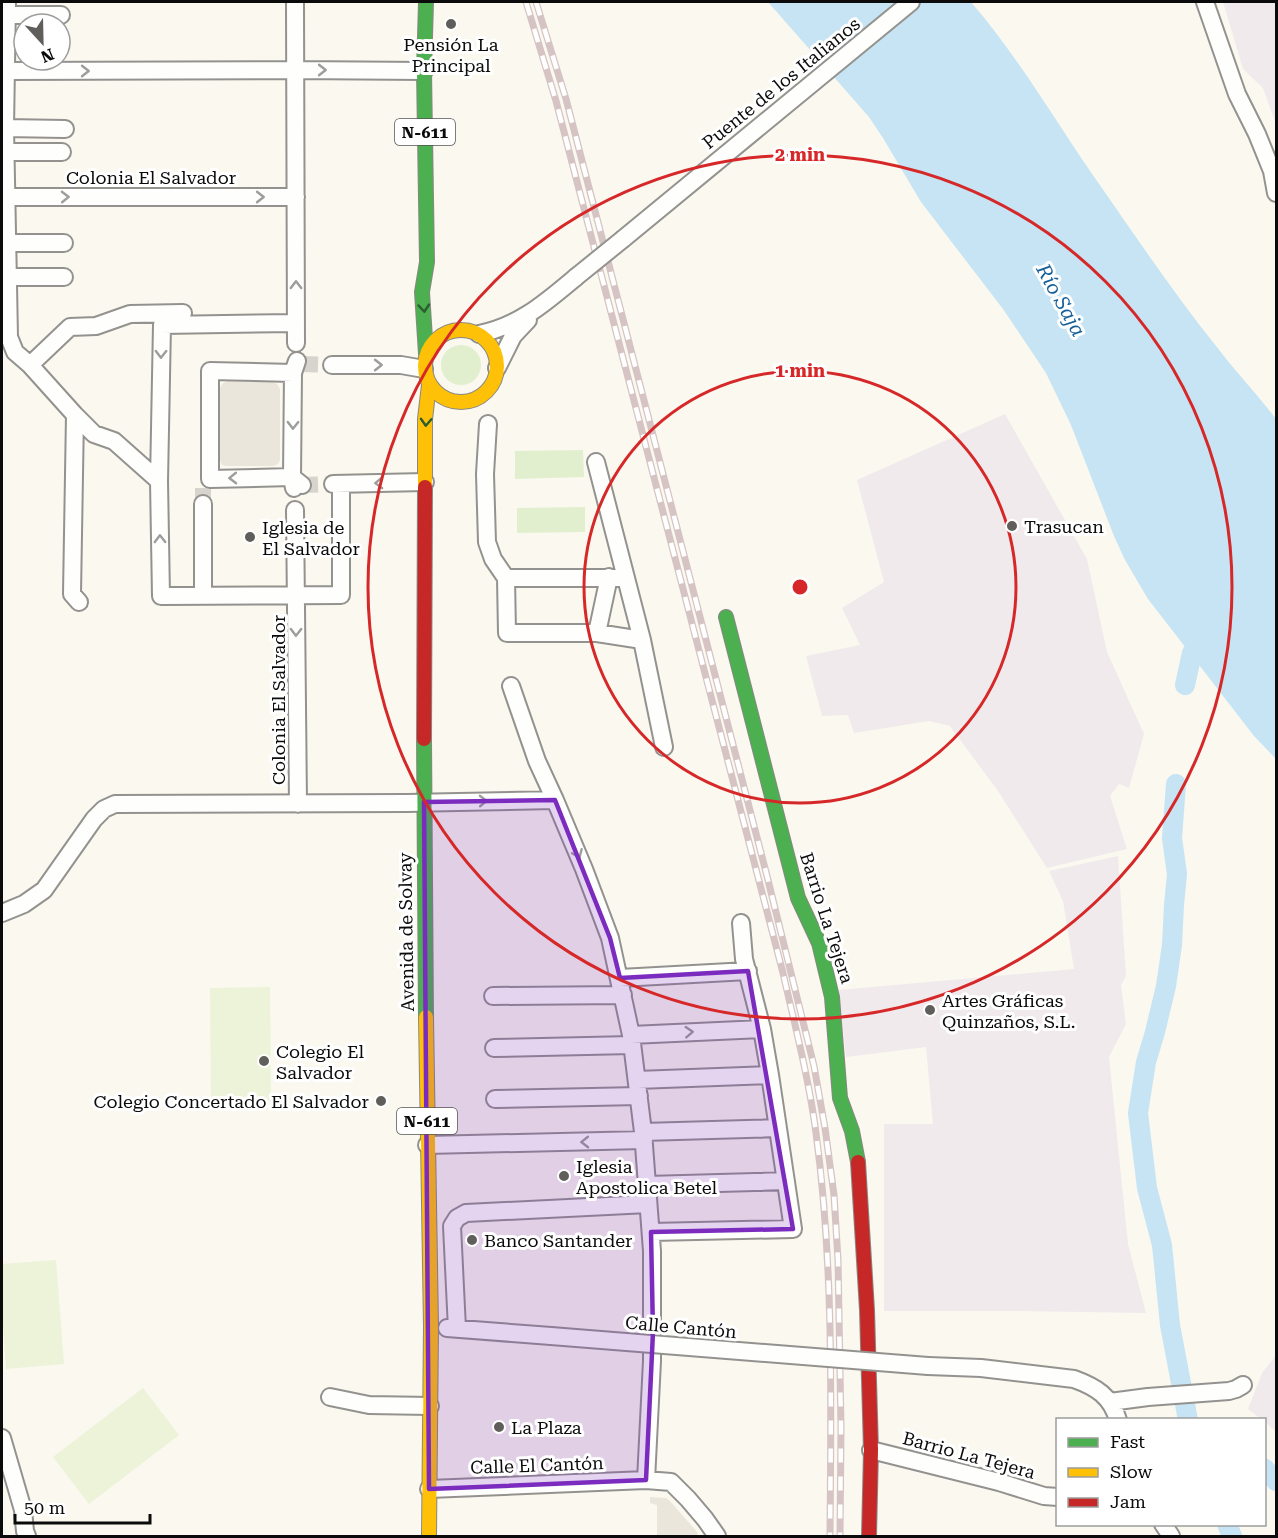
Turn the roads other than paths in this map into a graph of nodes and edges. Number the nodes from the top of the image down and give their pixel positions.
1 (295, 2) edge
2 (426, 2) edge
3 (911, 2) edge
4 (1205, 2) edge
5 (7, 8) edge
6 (38, 12) edge
7 (295, 70) junction
8 (6, 71) junction
9 (424, 71) junction
10 (5, 128) junction
11 (65, 129) dead end
12 (5, 152) junction
13 (62, 152) dead end
14 (1276, 193) edge
15 (296, 196) junction
16 (6, 197) junction
17 (7, 243) junction
18 (63, 243) dead end
19 (427, 262) junction
20 (8, 277) junction
21 (64, 277) dead end
22 (435, 295) dead end
23 (541, 306) junction
24 (450, 317) dead end
25 (296, 318) junction
26 (460, 329) junction
27 (479, 334) junction
28 (296, 343) dead end
29 (30, 365) junction
30 (297, 365) joint
31 (332, 365) tunnel mouth
32 (497, 368) junction
33 (427, 369) junction
34 (468, 402) junction
35 (75, 415) junction
36 (451, 418) dead end
37 (488, 424) dead end
38 (441, 434) dead end
39 (425, 459) junction
40 (596, 462) dead end
41 (159, 481) junction
42 (425, 482) junction
43 (203, 491) tunnel mouth
44 (295, 510) dead end
45 (506, 578) junction
46 (617, 578) junction
47 (203, 596) junction
48 (296, 596) junction
49 (79, 602) dead end
50 (726, 617) dead end
51 (597, 633) junction
52 (642, 640) junction
53 (511, 686) dead end
54 (664, 747) dead end
55 (555, 800) junction
56 (424, 802) junction
57 (298, 804) junction
58 (2, 913) edge
59 (741, 923) dead end
60 (748, 971) junction
61 (620, 978) junction
62 (623, 995) junction
63 (493, 996) dead end
64 (762, 1029) junction
65 (631, 1040) junction
66 (494, 1048) dead end
67 (770, 1076) junction
68 (638, 1088) junction
69 (495, 1099) dead end
70 (778, 1128) junction
71 (643, 1136) junction
72 (427, 1145) junction
73 (786, 1181) junction
74 (647, 1185) junction
75 (648, 1204) junction
76 (651, 1232) junction
77 (431, 1327) junction
78 (457, 1329) junction
79 (1236, 1388) dead end
80 (330, 1397) dead end
81 (1110, 1402) junction
82 (430, 1406) junction
83 (1118, 1418) edge
84 (2, 1438) edge
85 (871, 1450) junction
86 (646, 1480) junction
87 (429, 1489) junction
88 (1056, 1497) edge
89 (27, 1536) edge
90 (429, 1536) edge
91 (717, 1536) edge
92 (869, 1536) edge

1 - 7 street
2 - 9 main road, Avenida de Solvay / N-611
3 - 23 street, Puente de los Italianos, bridge
4 - 14 street
5 - 6 street
5 - 8 street
8 -> 7 street
7 -> 9 street
7 - 15 street
8 - 10 street
9 - 19 main road, Avenida de Solvay / N-611
10 - 11 street
10 - 12 street
12 - 13 street, Colonia El Salvador
12 - 16 street
16 -> 15 street, Colonia El Salvador
25 -> 15 street
16 - 17 street
17 - 18 street
17 - 20 street
19 - 22 main road, Avenida de Solvay / N-611
19 -> 33 main road, Avenida de Solvay / N-611
20 - 21 street
20 - 29 street
23 - 27 street
23 - 32 street
24 - 26 main road
25 - 28 street
25 - 29 street
25 -> 41 street, Colonia El Salvador
26 - 27 main road
26 - 33 main road
27 - 32 main road
29 - 35 street
30 -> 30 street
31 -> 33 street
32 - 34 main road
33 - 34 main road
33 -> 39 main road, Avenida de Solvay / N-611
34 - 36 main road
35 - 41 street
35 - 49 street
37 - 45 street
38 - 39 main road
39 - 42 main road, Avenida de Solvay / N-611
40 - 46 street
47 -> 41 street, Colonia El Salvador
42 -> 48 street, Colonia El Salvador
42 - 56 main road, Avenida de Solvay / N-611
43 - 47 street
44 - 48 street, Colonia El Salvador
45 - 46 street
45 - 51 street
46 - 51 street
46 - 52 street
47 - 48 street, Colonia El Salvador
48 -> 57 street, Colonia El Salvador
50 - 85 main road, Barrio La Tejera
51 - 52 street
52 - 54 street
53 - 55 street
56 -> 55 street, Colonia El Salvador
55 -> 61 street
56 - 57 street, Colonia El Salvador
56 - 72 main road, Avenida de Solvay / N-611
57 - 58 street, Colonia El Salvador
59 - 60 street
60 - 61 street
60 - 64 street
61 - 62 street
62 - 63 street
62 - 65 street
65 -> 64 street
64 - 67 street
65 - 66 street
65 - 68 street
67 - 68 street
67 - 70 street
68 - 69 street
68 - 71 street
70 - 71 street
70 - 73 street
71 -> 72 street
71 - 74 street
72 - 77 main road, Avenida de Solvay / N-611
73 - 74 street
73 - 76 street
74 - 75 street
75 - 76 street
75 - 78 street
76 - 86 street
77 - 78 street, Calle Cantón
77 - 82 main road, Avenida de Solvay / N-611
78 - 81 street, Calle Cantón, bridge
79 - 81 street
80 - 82 street
81 - 83 street
82 - 87 main road, Avenida de Solvay / N-611
84 - 89 street
85 - 88 street, Barrio La Tejera
85 - 92 main road, Barrio La Tejera
86 - 87 street, Calle El Cantón
86 - 91 street, Calle El Cantón
87 - 90 main road, Avenida de Solvay / N-611

